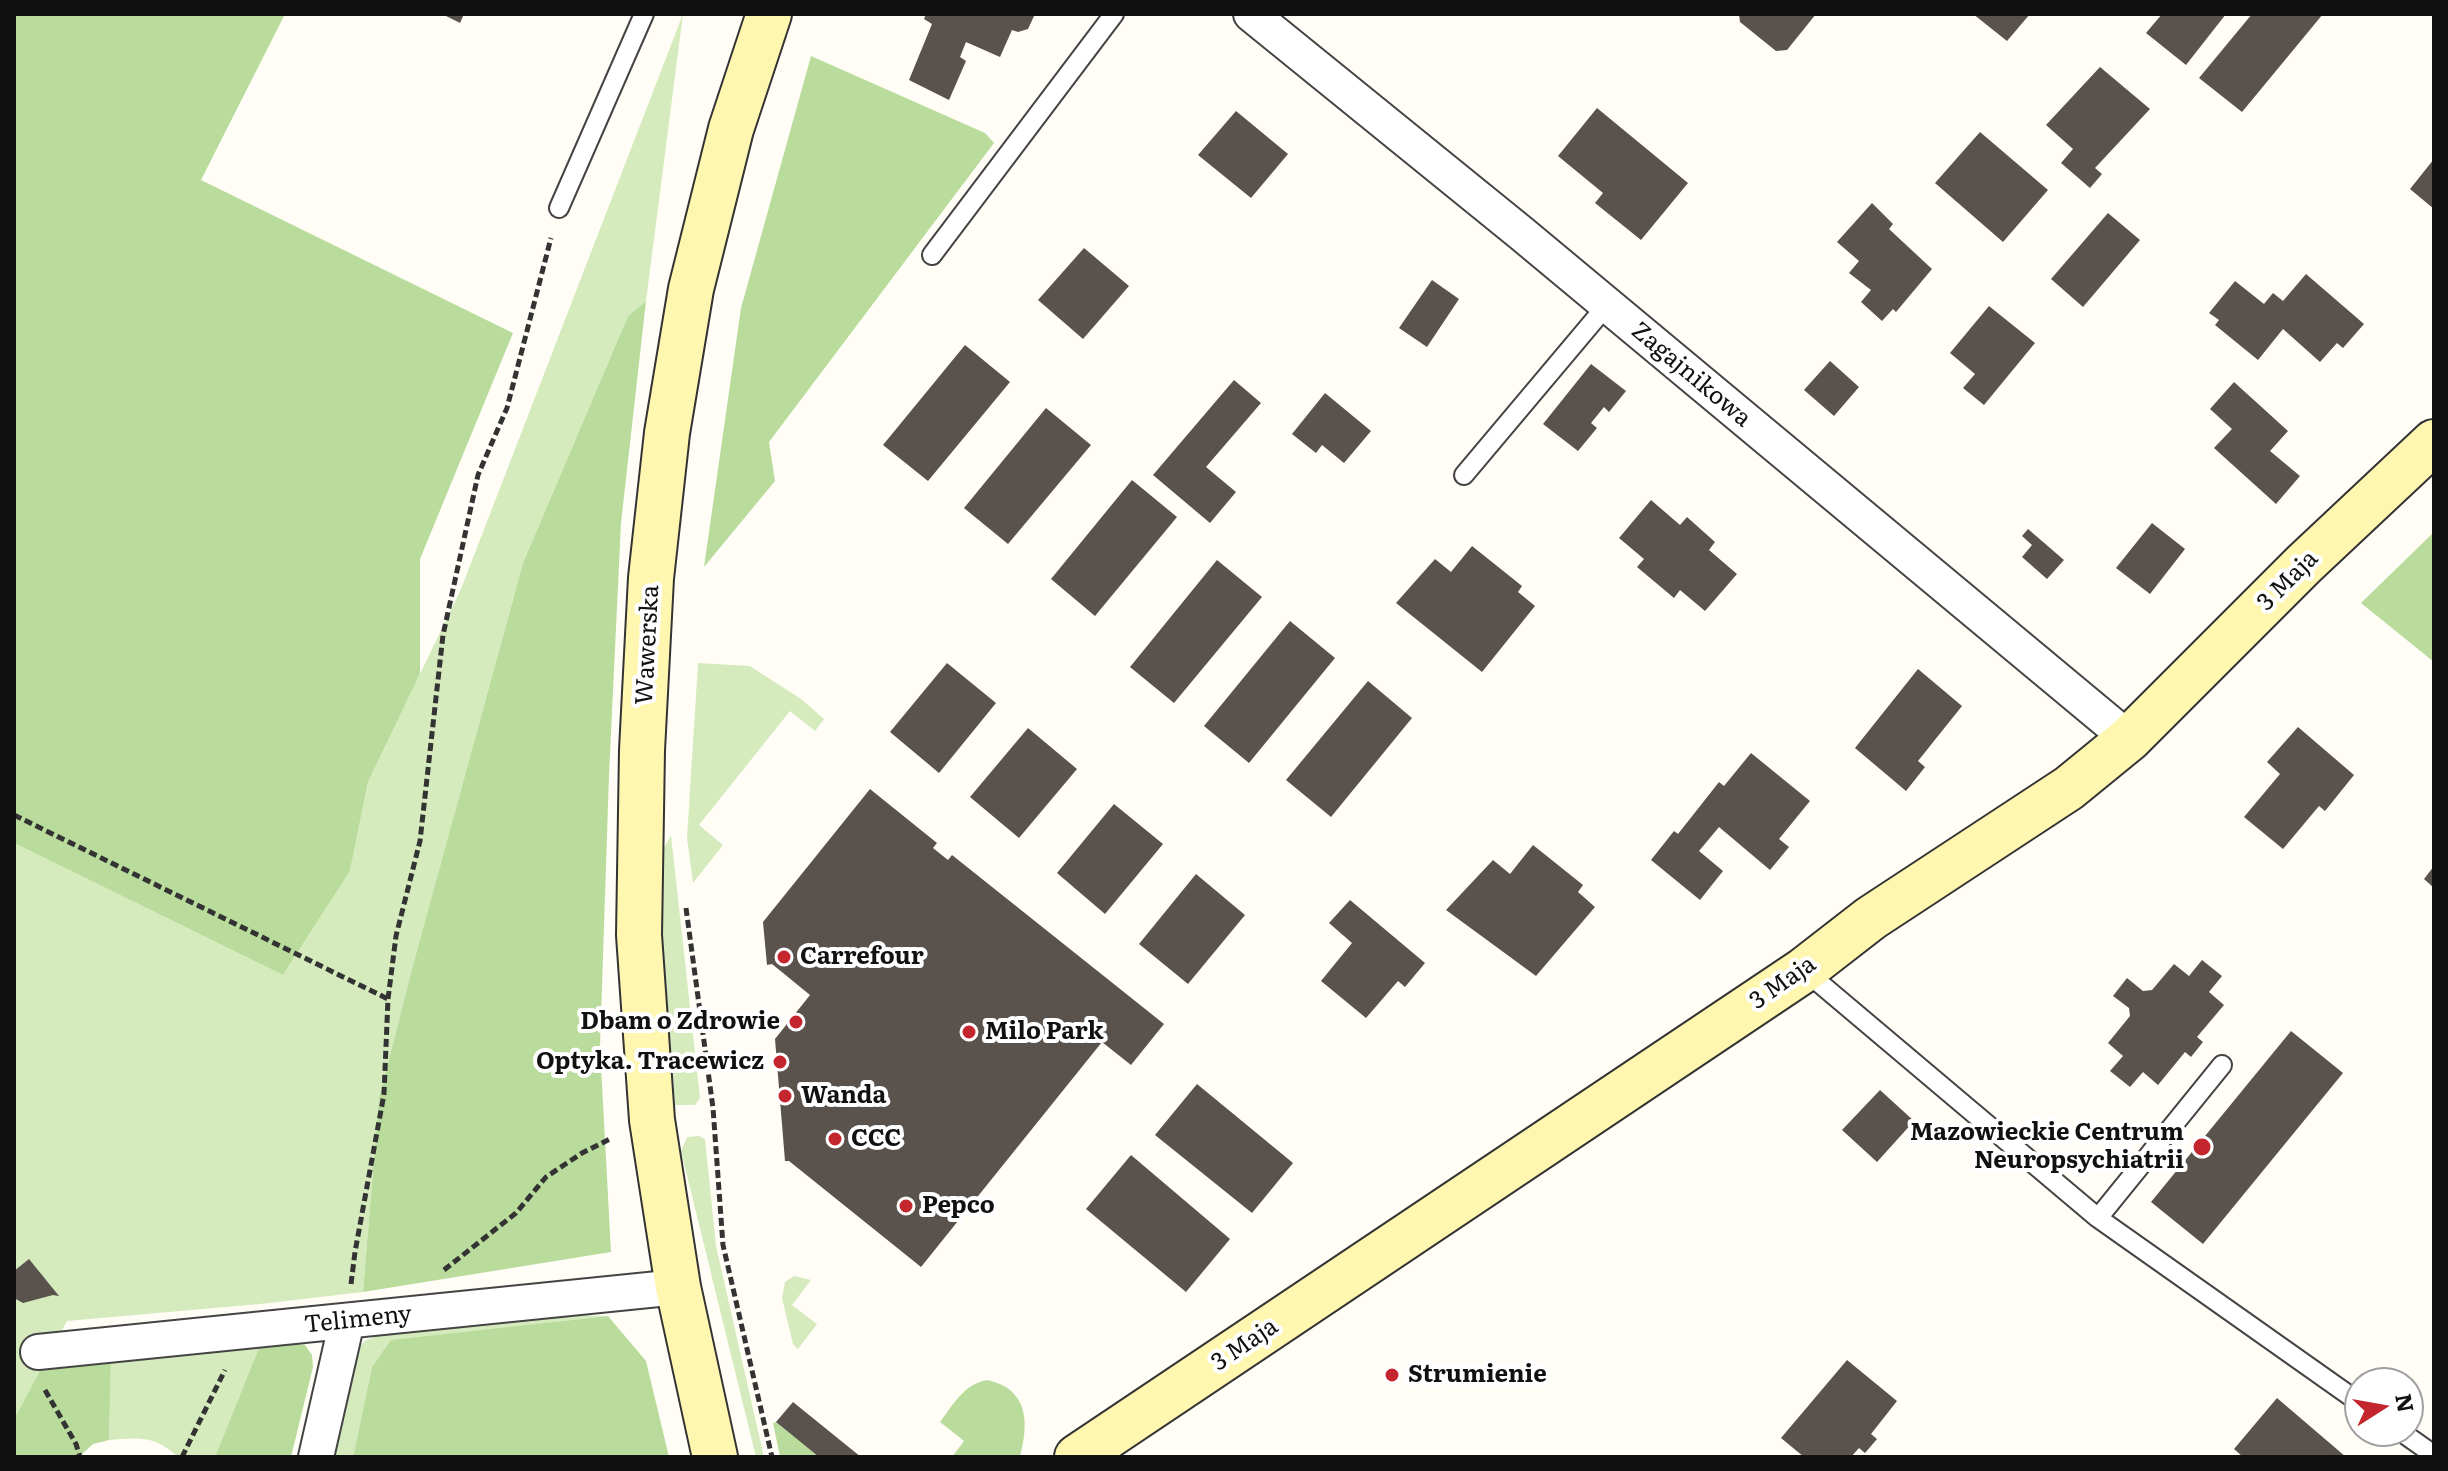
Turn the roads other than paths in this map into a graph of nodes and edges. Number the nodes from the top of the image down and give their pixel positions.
1 (644, 14) edge
2 (769, 14) edge
3 (1114, 14) edge
4 (1251, 14) edge
5 (559, 208) road end
6 (932, 255) dead end
7 (1607, 305) junction
8 (2434, 442) edge
9 (1464, 475) dead end
10 (2129, 739) junction
11 (1804, 970) junction
12 (2222, 1065) dead end
13 (2098, 1218) junction
14 (678, 1287) junction
15 (347, 1321) junction
16 (32, 1363) road end
17 (2344, 1392) edge
18 (316, 1457) edge
19 (715, 1457) edge
20 (1077, 1457) edge

1 - 5 lane
2 - 14 street, Wawerska
3 - 6 lane
4 - 7 street, Zagajnikowa
7 - 9 lane
7 - 10 street, Zagajnikowa
8 - 10 street, 3 Maja
10 - 11 street, 3 Maja
11 - 13 lane
11 - 20 street, 3 Maja
12 - 13 lane
13 - 17 lane
14 - 15 street, Telimeny
14 - 19 street, Wawerska
15 - 16 street, Telimeny
15 - 18 street

